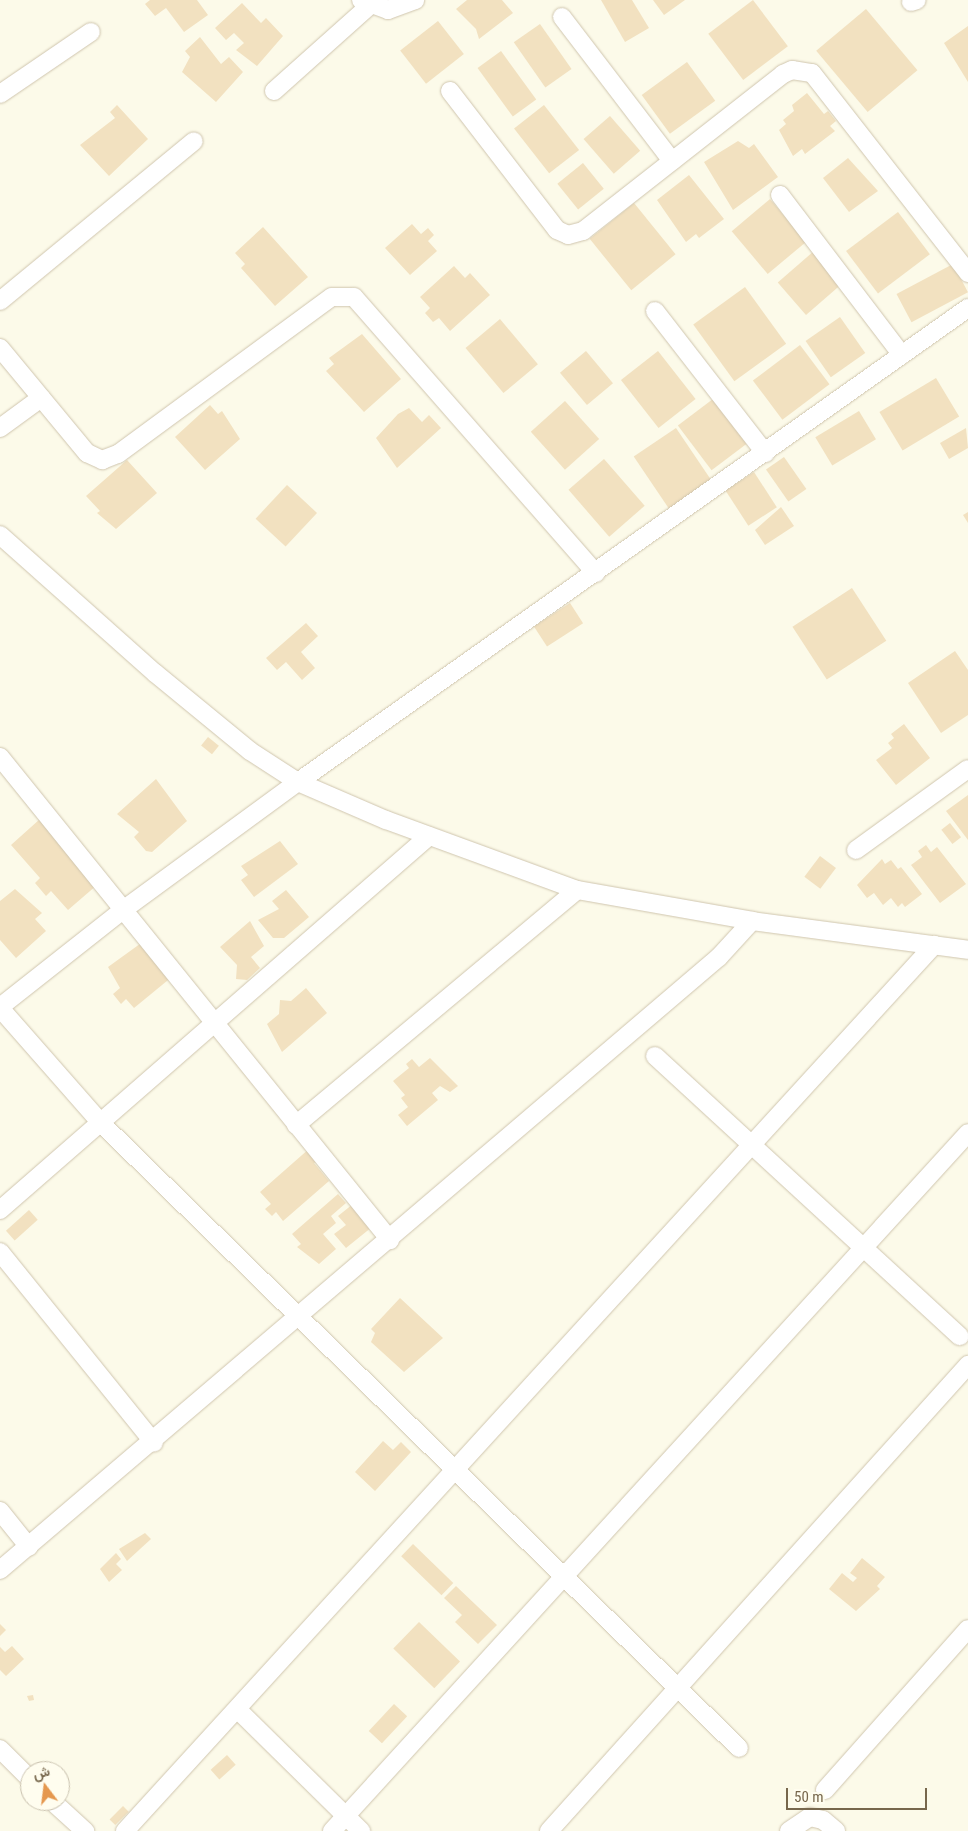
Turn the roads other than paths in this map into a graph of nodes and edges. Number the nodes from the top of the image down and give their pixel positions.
1 (415, 0) edge
2 (365, 3) edge
3 (562, 16) dead end
4 (91, 32) dead end
5 (274, 91) dead end
6 (450, 91) dead end
7 (0, 94) edge
8 (194, 141) dead end
9 (672, 161) junction
10 (780, 194) dead end
11 (968, 273) edge
12 (0, 301) edge
13 (968, 308) edge
14 (655, 311) dead end
15 (0, 348) edge
16 (902, 355) junction
17 (41, 398) junction
18 (0, 428) edge
19 (765, 452) junction
20 (0, 535) edge
21 (596, 573) junction
22 (0, 758) edge
23 (968, 769) edge
24 (298, 782) junction
25 (429, 836) junction
26 (856, 850) dead end
27 (576, 890) junction
28 (123, 910) junction
29 (752, 921) junction
30 (934, 945) junction
31 (968, 950) edge
32 (0, 1008) edge
33 (215, 1026) junction
34 (655, 1056) dead end
35 (101, 1123) junction
36 (296, 1124) junction
37 (968, 1133) edge
38 (749, 1142) junction
39 (0, 1210) edge
40 (390, 1240) junction
41 (862, 1246) junction
42 (0, 1252) edge
43 (299, 1318) junction
44 (960, 1336) dead end
45 (968, 1365) edge
46 (154, 1443) junction
47 (453, 1473) junction
48 (0, 1511) edge
49 (29, 1547) junction
50 (0, 1570) edge
51 (561, 1577) junction
52 (968, 1629) edge
53 (676, 1687) junction
54 (238, 1710) junction
55 (739, 1748) dead end
56 (0, 1749) edge
57 (20, 1769) edge
58 (825, 1790) dead end
59 (63, 1811) edge
60 (346, 1816) junction
61 (85, 1831) edge
62 (125, 1831) edge
63 (332, 1831) edge
64 (361, 1831) edge
65 (549, 1831) edge
66 (789, 1831) edge
67 (836, 1831) edge

1 - 2 street
2 - 5 street
3 - 9 street
4 - 7 street
6 - 9 street
8 - 12 street
9 - 11 street
10 - 16 street
13 - 16 street
14 - 19 street
15 - 17 street
16 - 19 street
17 - 18 street
17 - 21 street
19 - 21 street
20 - 24 street
21 - 24 street
22 - 28 street
23 - 26 street
24 - 25 street
24 - 28 street
25 - 27 street
25 - 33 street
27 - 29 street
27 - 36 street
28 - 32 street
28 - 33 street
29 - 30 street
29 - 40 street
30 - 31 street
30 - 38 street
32 - 35 street
33 - 35 street
33 - 36 street
34 - 38 street
35 - 39 street
35 - 43 street
36 - 40 street
37 - 41 street
38 - 41 street
38 - 47 street
40 - 43 street
41 - 44 street
41 - 51 street
42 - 46 street
43 - 46 street
43 - 47 street
45 - 53 street
46 - 49 street
47 - 51 street
47 - 54 street
48 - 49 street
49 - 50 street
51 - 53 street
51 - 60 street
52 - 58 street
53 - 55 street
53 - 65 street
54 - 60 street
54 - 62 street
56 - 57 street
59 - 61 street
60 - 63 street
60 - 64 street
66 - 67 street

